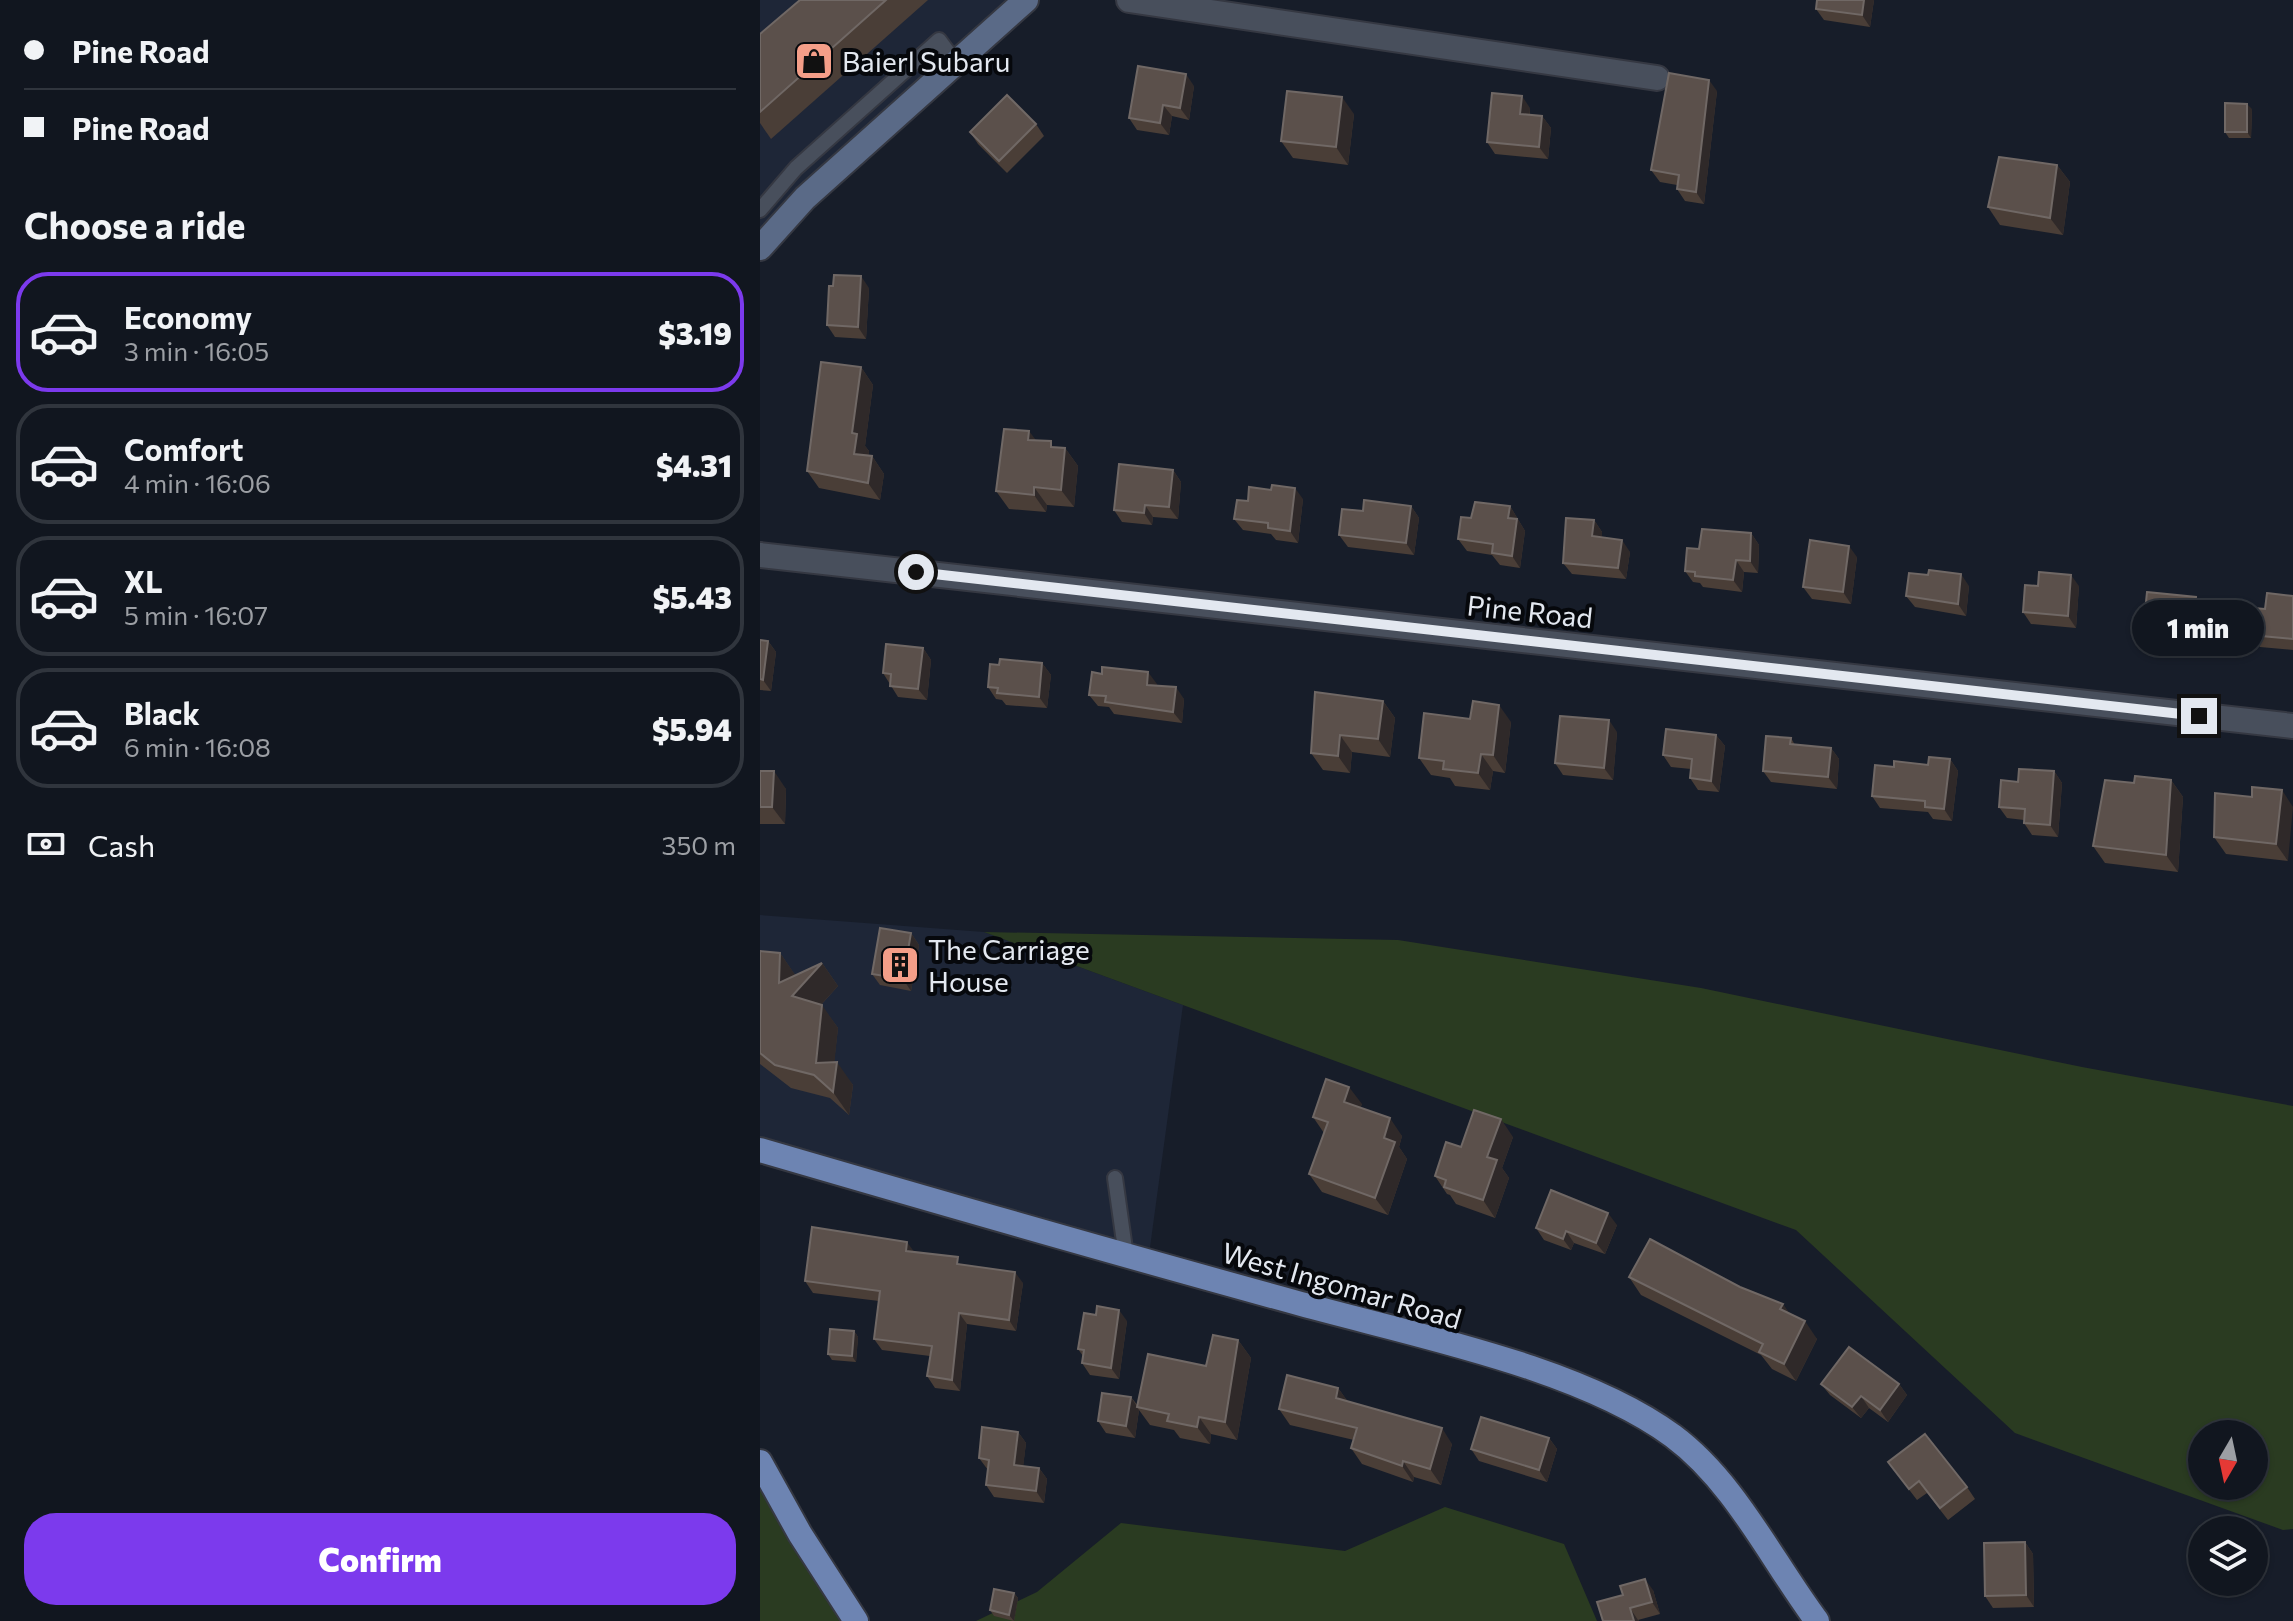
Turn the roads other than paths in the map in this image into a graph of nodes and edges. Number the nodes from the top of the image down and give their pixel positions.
1 (1026, 0) edge
2 (1129, 0) edge
3 (956, 63) junction
4 (1657, 78) dead end
5 (760, 210) edge
6 (760, 248) edge
7 (760, 555) edge
8 (2293, 726) edge
9 (760, 1150) edge
10 (1115, 1178) dead end
11 (1126, 1256) junction
12 (760, 1462) edge
13 (856, 1621) edge
14 (1817, 1621) edge

1 - 3 street
2 - 4 street
3 - 5 lane
3 - 6 street
7 - 8 street, Pine Road
9 - 11 main road, West Ingomar Road
10 - 11 lane
11 - 14 main road, West Ingomar Road
12 - 13 main road

